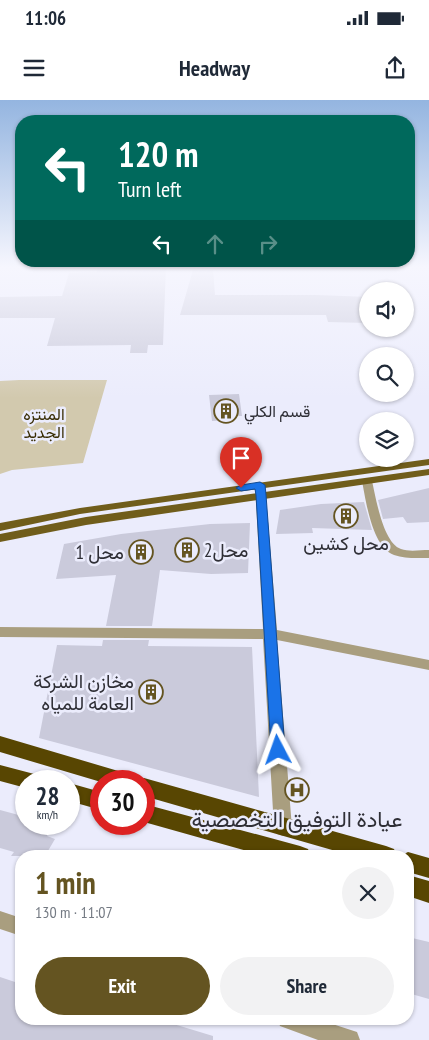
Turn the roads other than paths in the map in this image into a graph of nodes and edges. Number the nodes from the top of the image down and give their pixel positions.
1 (429, 462) edge
2 (429, 472) edge
3 (367, 481) junction
4 (261, 490) junction
5 (149, 506) junction
6 (0, 527) edge
7 (0, 538) edge
8 (429, 554) edge
9 (0, 632) edge
10 (270, 634) junction
11 (429, 665) edge
12 (0, 744) edge
13 (90, 771) edge
14 (0, 773) edge
15 (15, 777) edge
16 (155, 790) edge
17 (155, 816) edge
18 (283, 828) junction
19 (278, 850) edge
20 (364, 850) edge
21 (414, 864) edge
22 (429, 868) edge
23 (414, 888) edge
24 (429, 892) edge
25 (0, 920) edge
26 (15, 925) edge
27 (304, 1025) edge
28 (345, 1039) edge

1 - 4 main road
2 - 3 main road
3 - 4 main road
3 - 8 street
4 - 5 main road
4 - 10 street
5 - 6 main road
5 - 7 main road
9 - 10 street
10 - 11 street
10 - 18 street
12 - 13 highway
14 - 15 highway
16 - 18 highway
17 - 19 highway
18 - 20 highway
21 - 22 highway
23 - 24 highway
25 - 26 street
27 - 28 street

